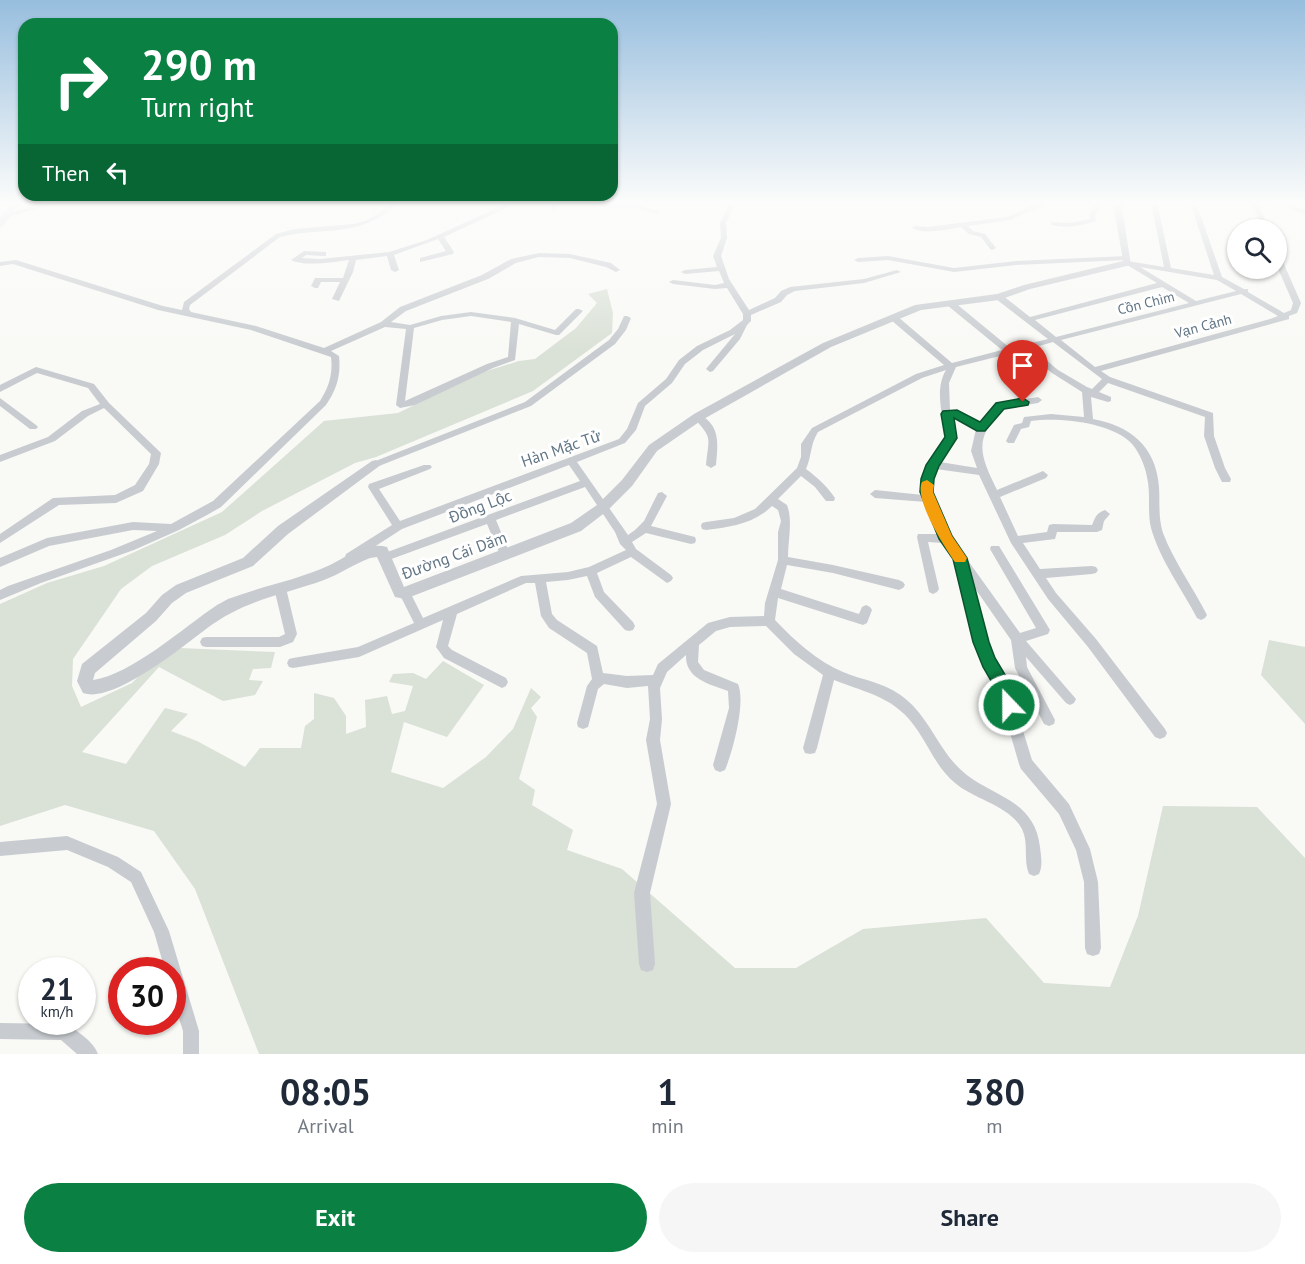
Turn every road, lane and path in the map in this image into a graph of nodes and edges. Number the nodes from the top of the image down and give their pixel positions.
1 (257, 251) edge
2 (398, 251) edge
3 (449, 251) edge
4 (719, 251) edge
5 (1125, 251) edge
6 (1164, 251) edge
7 (1210, 251) edge
8 (323, 254) dead end
9 (390, 254) junction
10 (353, 257) junction
11 (423, 260) dead end
12 (858, 260) dead end
13 (1127, 260) junction
14 (0, 264) edge
15 (720, 269) junction
16 (1168, 269) junction
17 (395, 270) dead end
18 (616, 270) dead end
19 (685, 272) dead end
20 (897, 272) dead end
21 (1287, 276) edge
22 (1219, 278) junction
23 (344, 280) junction
24 (673, 282) dead end
25 (1163, 284) junction
26 (729, 285) junction
27 (315, 286) dead end
28 (1245, 291) junction
29 (999, 297) junction
30 (336, 299) dead end
31 (950, 303) junction
32 (1301, 303) edge
33 (1196, 304) junction
34 (579, 311) dead end
35 (188, 314) junction
36 (747, 314) junction
37 (1286, 317) junction
38 (627, 318) dead end
39 (894, 318) junction
40 (515, 320) junction
41 (1027, 320) junction
42 (384, 324) junction
43 (743, 326) junction
44 (410, 327) junction
45 (1053, 340) junction
46 (1026, 348) junction
47 (324, 351) junction
48 (1009, 352) junction
49 (952, 367) junction
50 (710, 369) dead end
51 (1094, 370) junction
52 (1107, 379) junction
53 (0, 389) edge
54 (1089, 393) junction
55 (1108, 399) dead end
56 (1038, 400) dead end
57 (0, 401) edge
58 (106, 405) junction
59 (947, 414) junction
60 (698, 417) junction
61 (1089, 422) junction
62 (33, 427) dead end
63 (981, 428) junction
64 (1011, 441) dead end
65 (0, 459) edge
66 (571, 460) junction
67 (376, 464) joint
68 (711, 465) dead end
69 (933, 465) junction
70 (427, 467) dead end
71 (801, 470) junction
72 (983, 472) junction
73 (1043, 475) dead end
74 (1226, 479) dead end
75 (585, 483) junction
76 (875, 494) dead end
77 (995, 495) junction
78 (662, 496) dead end
79 (830, 498) dead end
80 (930, 499) junction
81 (771, 500) junction
82 (602, 508) junction
83 (1105, 514) dead end
84 (490, 518) junction
85 (398, 526) junction
86 (706, 526) dead end
87 (172, 528) junction
88 (645, 529) junction
89 (0, 539) edge
90 (946, 539) junction
91 (691, 540) dead end
92 (1015, 540) junction
93 (624, 541) junction
94 (995, 549) dead end
95 (632, 552) junction
96 (505, 554) junction
97 (386, 557) junction
98 (960, 558) junction
99 (783, 560) junction
100 (0, 563) edge
101 (1092, 570) dead end
102 (331, 571) junction
103 (591, 571) junction
104 (1038, 574) junction
105 (540, 578) junction
106 (667, 578) dead end
107 (899, 585) dead end
108 (280, 588) junction
109 (933, 589) dead end
110 (776, 592) junction
111 (405, 593) junction
112 (0, 595) edge
113 (452, 610) junction
114 (866, 610) dead end
115 (1201, 615) dead end
116 (769, 621) junction
117 (420, 624) junction
118 (628, 626) dead end
119 (1017, 639) junction
120 (206, 642) dead end
121 (693, 644) junction
122 (293, 663) dead end
123 (830, 673) junction
124 (658, 680) junction
125 (598, 681) junction
126 (502, 682) dead end
127 (1070, 699) dead end
128 (1049, 720) dead end
129 (583, 723) dead end
130 (1160, 733) dead end
131 (810, 748) dead end
132 (720, 765) dead end
133 (0, 849) edge
134 (1034, 869) dead end
135 (1093, 948) dead end
136 (648, 964) dead end
137 (0, 1030) edge
138 (90, 1054) edge
139 (191, 1054) edge

1 - 35 street
2 - 9 street
3 - 11 street
4 - 15 street
5 - 13 street
6 - 16 street
7 - 22 street
8 - 10 street
9 - 10 street
9 - 17 street
10 - 23 street
12 - 13 street
13 - 16 street
13 - 25 street
13 - 29 street, Đường Cái Dăm
14 - 35 street
15 - 19 street
15 - 26 street
16 - 22 street
18 - 42 street
20 - 36 street
21 - 32 street
22 - 28 street
23 - 27 street
23 - 30 street
24 - 26 street
25 - 33 street
25 - 41 street
26 - 36 street
28 - 33 street, Cồn Chìm
28 - 37 street
29 - 31 street, Đường Cái Dăm
29 - 41 street
31 - 39 street, Đường Cái Dăm
31 - 48 street
32 - 37 street
33 - 45 street, Cồn Chìm
34 - 40 street
35 - 47 street
36 - 43 street
37 - 51 street, Vạn Cảnh
38 - 67 street
39 - 49 street
39 - 60 street, Đường Cái Dăm
40 - 44 street
40 - 44 street
41 - 45 street
42 - 44 street
42 - 47 street
43 - 50 street
43 - 66 street, Hàn Mặc Tử
45 - 46 street, Cồn Chìm
45 - 51 street
46 - 48 street, Cồn Chìm
46 - 54 street
47 - 87 street
48 - 49 street, Cồn Chìm
49 - 59 street
49 - 71 street, Cồn Chìm
51 - 52 street
52 - 54 street
52 - 74 street
53 - 58 street
54 - 55 street
54 - 61 street
56 - 63 street
57 - 62 street
58 - 65 street
58 - 89 street
59 - 63 street
59 - 69 street
60 - 68 street
60 - 82 street, Đường Cái Dăm
61 - 64 street
61 - 115 street
63 - 72 street
66 - 75 street
66 - 85 street, Hàn Mặc Tử
67 - 108 street, Đường Cái Dăm
69 - 72 street
69 - 80 street
70 - 85 street
71 - 79 street
71 - 81 street
72 - 77 street
73 - 77 street
75 - 82 street
75 - 84 street, Đồng Lộc
76 - 80 street
77 - 92 street
78 - 88 street
80 - 90 street
81 - 86 street
81 - 99 street
82 - 93 street
82 - 96 street, Đường Cái Dăm
83 - 92 street
84 - 96 street
84 - 97 street, Đồng Lộc
85 - 102 street, Hàn Mặc Tử
87 - 100 street
87 - 112 street
88 - 91 street
88 - 93 street
90 - 98 street
90 - 109 street
92 - 104 street
93 - 95 street
94 - 119 street
95 - 103 street
95 - 106 street
96 - 111 street, Đường Cái Dăm
97 - 102 street, Đường Cái Dăm
97 - 111 street, Đường Cái Dăm
98 - 119 street
98 - 135 street
99 - 107 street
99 - 110 street
101 - 104 street
102 - 108 street, Đường Cái Dăm
103 - 105 street
103 - 118 street
104 - 130 street
105 - 113 street
105 - 125 street
108 - 120 street
110 - 114 street
110 - 116 street
111 - 117 street
113 - 117 street
113 - 126 street
116 - 121 street
116 - 123 street
117 - 122 street
119 - 127 street
119 - 128 street
121 - 124 street
121 - 132 street
123 - 131 street
123 - 134 street
124 - 125 street
124 - 136 street
125 - 129 street
133 - 139 street
137 - 138 street

